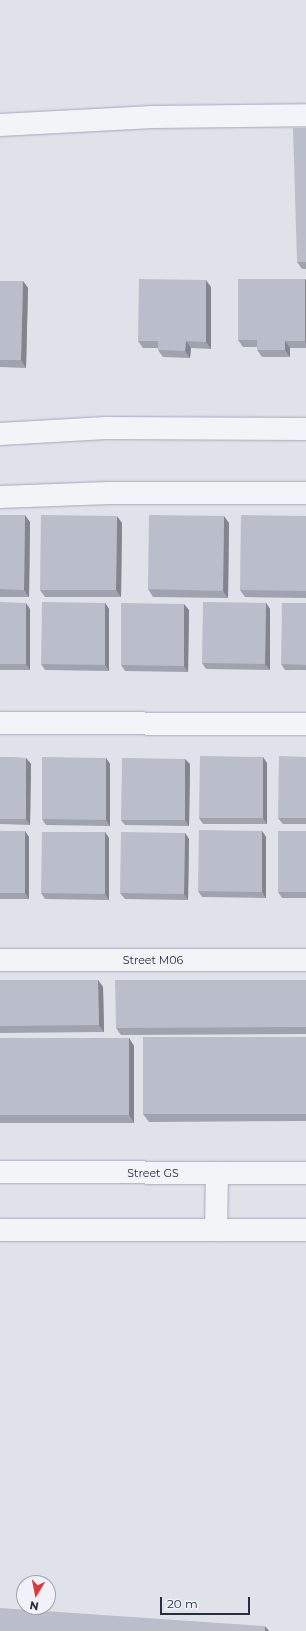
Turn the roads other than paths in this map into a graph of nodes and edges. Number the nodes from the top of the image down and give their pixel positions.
1 (306, 115) edge
2 (0, 126) edge
3 (306, 429) edge
4 (0, 434) edge
5 (306, 493) edge
6 (0, 497) edge
7 (0, 723) edge
8 (306, 724) edge
9 (0, 960) edge
10 (306, 960) edge
11 (0, 1172) edge
12 (217, 1173) junction
13 (306, 1173) edge
14 (0, 1230) edge
15 (216, 1230) junction
16 (306, 1230) edge

1 - 2 street
3 - 4 street
5 - 6 street
7 - 8 street
9 - 10 street, Street M06
11 - 12 street, Street GS
12 - 13 street, Street GS
12 - 15 street
14 - 15 street
15 - 16 street

